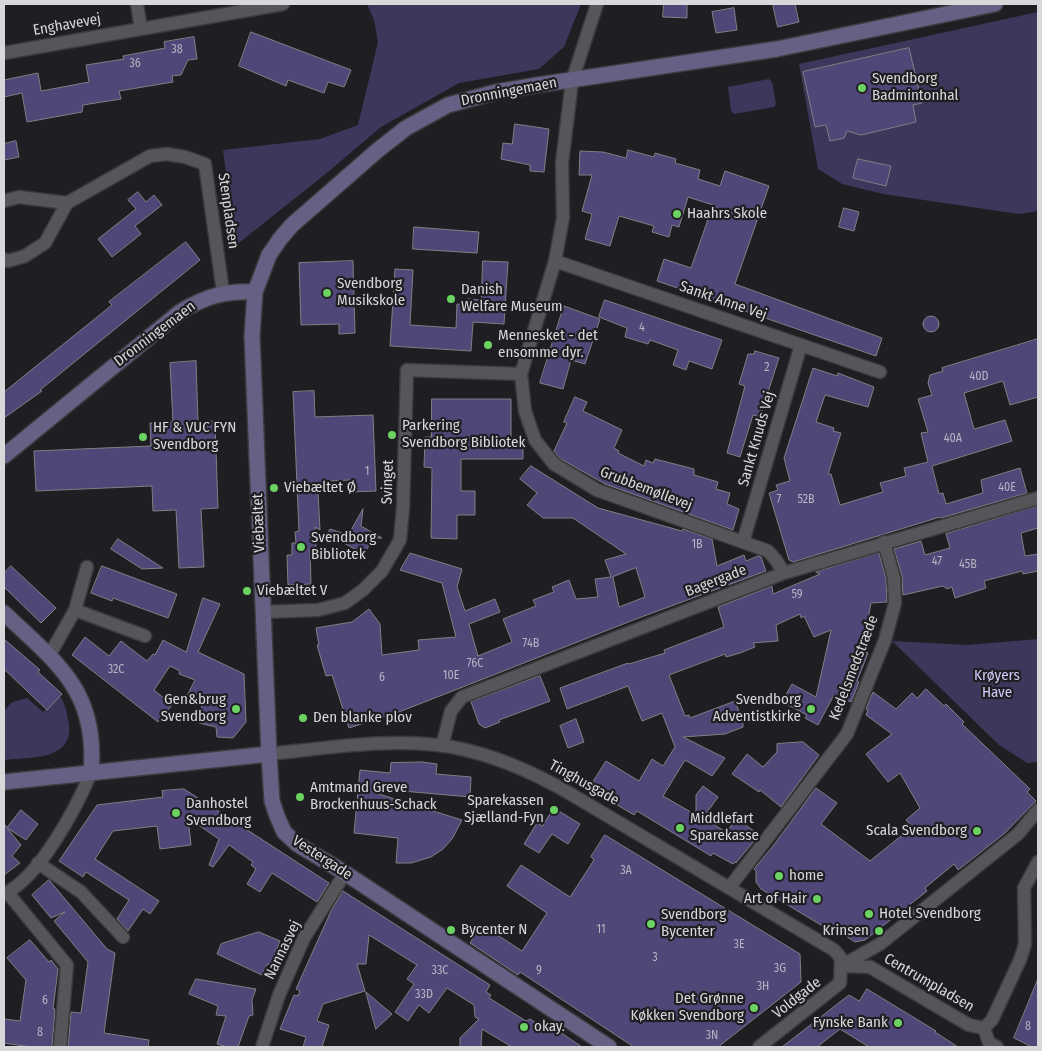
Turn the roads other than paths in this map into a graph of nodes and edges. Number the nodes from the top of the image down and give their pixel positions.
1 (137, 4) edge
2 (283, 4) edge
3 (597, 4) edge
4 (995, 4) edge
5 (239, 7) edge
6 (141, 29) junction
7 (4, 53) edge
8 (572, 81) junction
9 (4, 201) edge
10 (68, 203) junction
11 (4, 260) edge
12 (555, 261) junction
13 (224, 292) junction
14 (255, 292) junction
15 (801, 345) junction
16 (880, 372) dead end
17 (521, 374) junction
18 (4, 456) edge
19 (1038, 498) edge
20 (743, 542) junction
21 (884, 542) junction
22 (87, 567) dead end
23 (784, 573) junction
24 (75, 610) junction
25 (262, 612) junction
26 (4, 613) edge
27 (146, 636) dead end
28 (50, 656) junction
29 (442, 746) junction
30 (269, 754) junction
31 (91, 773) junction
32 (4, 782) edge
33 (1038, 810) edge
34 (1038, 862) edge
35 (38, 863) junction
36 (345, 873) junction
37 (729, 888) junction
38 (5, 893) edge
39 (123, 937) dead end
40 (841, 966) junction
41 (984, 1028) junction
42 (60, 1047) edge
43 (262, 1047) edge
44 (609, 1047) edge
45 (759, 1047) edge
46 (994, 1047) edge

1 - 6 street
2 - 5 street, Enghavevej
3 - 8 street, Grubbemøllevej
4 - 8 street, Dronningemaen
5 - 6 street, Enghavevej
6 - 7 street, Enghavevej
8 - 12 street, Grubbemøllevej
8 - 14 street, Dronningemaen
9 - 10 street
10 - 11 street, Stenpladsen
10 - 13 street, Stenpladsen
12 - 15 street, Sankt Anne Vej
12 - 17 street, Grubbemøllevej
13 - 14 street, Dronningemaen
13 - 18 street, Dronningemaen
14 - 25 street, Viebæltet
15 - 16 street, Sankt Anne Vej
15 - 20 street, Sankt Knuds Vej
17 - 20 street, Grubbemøllevej
17 - 25 street, Svinget
19 - 21 street, Bagergade
20 - 23 street, Grubbemøllevej
21 - 23 street, Bagergade
21 - 37 street, Kedelsmedstræde
22 - 24 street
23 - 29 street, Bagergade
24 - 27 street
24 - 28 street
25 - 30 street, Viebæltet
26 - 28 street
28 - 31 street
29 - 30 street, Tinghusgade
29 - 37 street, Tinghusgade
30 - 31 street
30 - 36 street, Vestergade
31 - 32 street
31 - 35 street
33 - 40 street, Centrumpladsen
34 - 41 street, Centrumpladsen
35 - 38 street
35 - 39 street
36 - 43 street, Nannasvej
36 - 44 street, Vestergade
37 - 40 street, Tinghusgade
38 - 42 street
40 - 41 street, Centrumpladsen
40 - 45 street, Voldgade
41 - 46 street, Centrumpladsen

